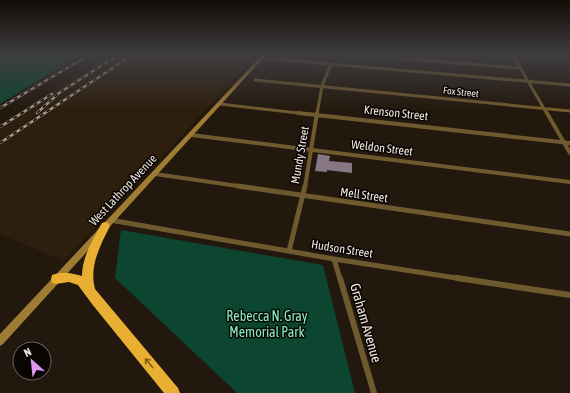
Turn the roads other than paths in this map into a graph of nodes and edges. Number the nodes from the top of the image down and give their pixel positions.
1 (247, 73) edge
2 (327, 73) edge
3 (439, 73) edge
4 (523, 73) edge
5 (255, 80) dead end
6 (528, 81) junction
7 (570, 85) edge
8 (322, 86) junction
9 (220, 104) junction
10 (543, 108) junction
11 (570, 111) edge
12 (318, 114) junction
13 (191, 135) junction
14 (564, 142) junction
15 (570, 143) edge
16 (311, 149) junction
17 (570, 153) edge
18 (154, 174) junction
19 (570, 182) edge
20 (303, 196) junction
21 (108, 223) junction
22 (570, 234) edge
23 (289, 251) junction
24 (334, 259) junction
25 (56, 279) junction
26 (90, 290) junction
27 (570, 295) edge
28 (0, 341) edge
29 (173, 393) edge
30 (374, 393) edge

1 - 9 street, West Lathrop Avenue
2 - 8 street, Mundy Street
3 - 6 street
4 - 6 street
5 - 8 street, Fox Street
6 - 7 street
6 - 10 street
8 - 10 street, Fox Street
8 - 12 street, Mundy Street
9 - 12 street, Krenson Street
9 - 13 street, West Lathrop Avenue
10 - 11 street, Fox Street
10 - 14 street
12 - 14 street, Krenson Street
12 - 16 street, Mundy Street
13 - 16 street, Weldon Street
13 - 18 street, West Lathrop Avenue
14 - 15 street, Krenson Street
14 - 17 street
16 - 19 street, Weldon Street
16 - 20 street, Mundy Street
18 - 20 street, Mell Street
18 - 21 street, West Lathrop Avenue
20 - 22 street, Mell Street
20 - 23 street, Mundy Street
21 - 23 street, Hudson Street
21 - 25 street, West Lathrop Avenue
21 - 26 highway
23 - 24 street, Hudson Street
24 - 27 street, Hudson Street
24 - 30 street, Graham Avenue
25 - 26 highway
25 - 28 street, West Lathrop Avenue
29 -> 26 highway

